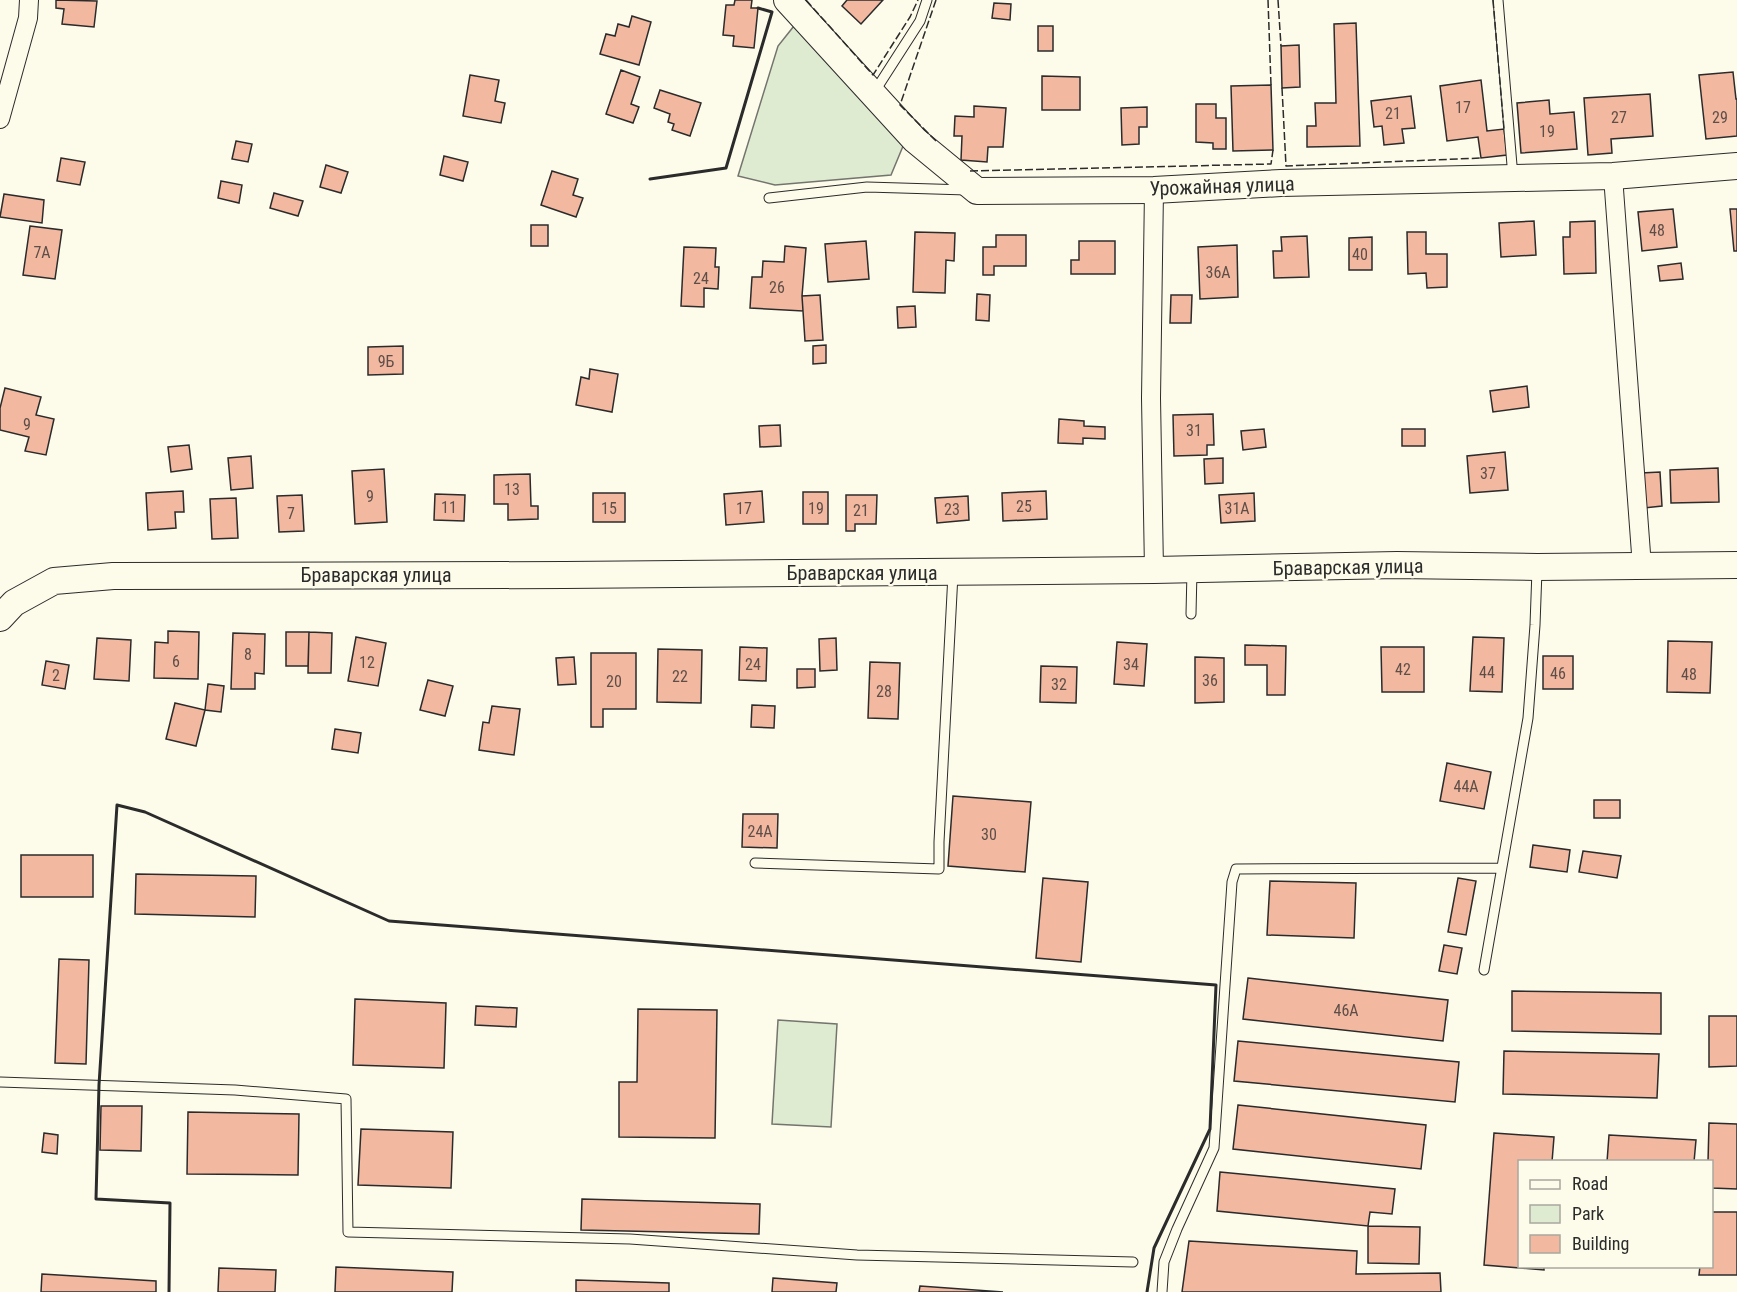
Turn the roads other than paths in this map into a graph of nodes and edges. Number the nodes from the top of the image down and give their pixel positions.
1 (28, 0) edge
2 (787, 0) edge
3 (927, 0) edge
4 (1498, 0) edge
5 (873, 94) junction
6 (0, 119) edge
7 (1737, 166) edge
8 (1613, 176) junction
9 (1513, 178) junction
10 (977, 190) junction
11 (1154, 190) junction
12 (769, 198) dead end
13 (1737, 565) edge
14 (1537, 567) junction
15 (1642, 567) junction
16 (1192, 569) junction
17 (1154, 570) junction
18 (953, 572) junction
19 (1191, 614) dead end
20 (0, 618) edge
21 (755, 863) dead end
22 (1501, 868) junction
23 (1484, 970) dead end
24 (0, 1082) edge
25 (1133, 1262) dead end
26 (1162, 1292) edge

1 - 6 street
2 - 5 main road
3 - 5 lane
4 - 9 lane
5 - 10 main road
7 - 8 main road, Урожайная улица
8 - 9 main road, Урожайная улица
8 - 15 street
9 - 11 main road, Урожайная улица
10 - 11 main road, Урожайная улица
10 - 12 lane
11 - 17 street
13 - 15 main road, Браварская улица
14 - 15 main road, Браварская улица
14 - 16 main road, Браварская улица
14 - 22 lane
16 - 17 main road, Браварская улица
16 - 19 lane
17 - 18 main road, Браварская улица
18 - 20 main road, Браварская улица
18 - 21 lane
22 - 23 lane
22 - 26 lane
24 - 25 lane

